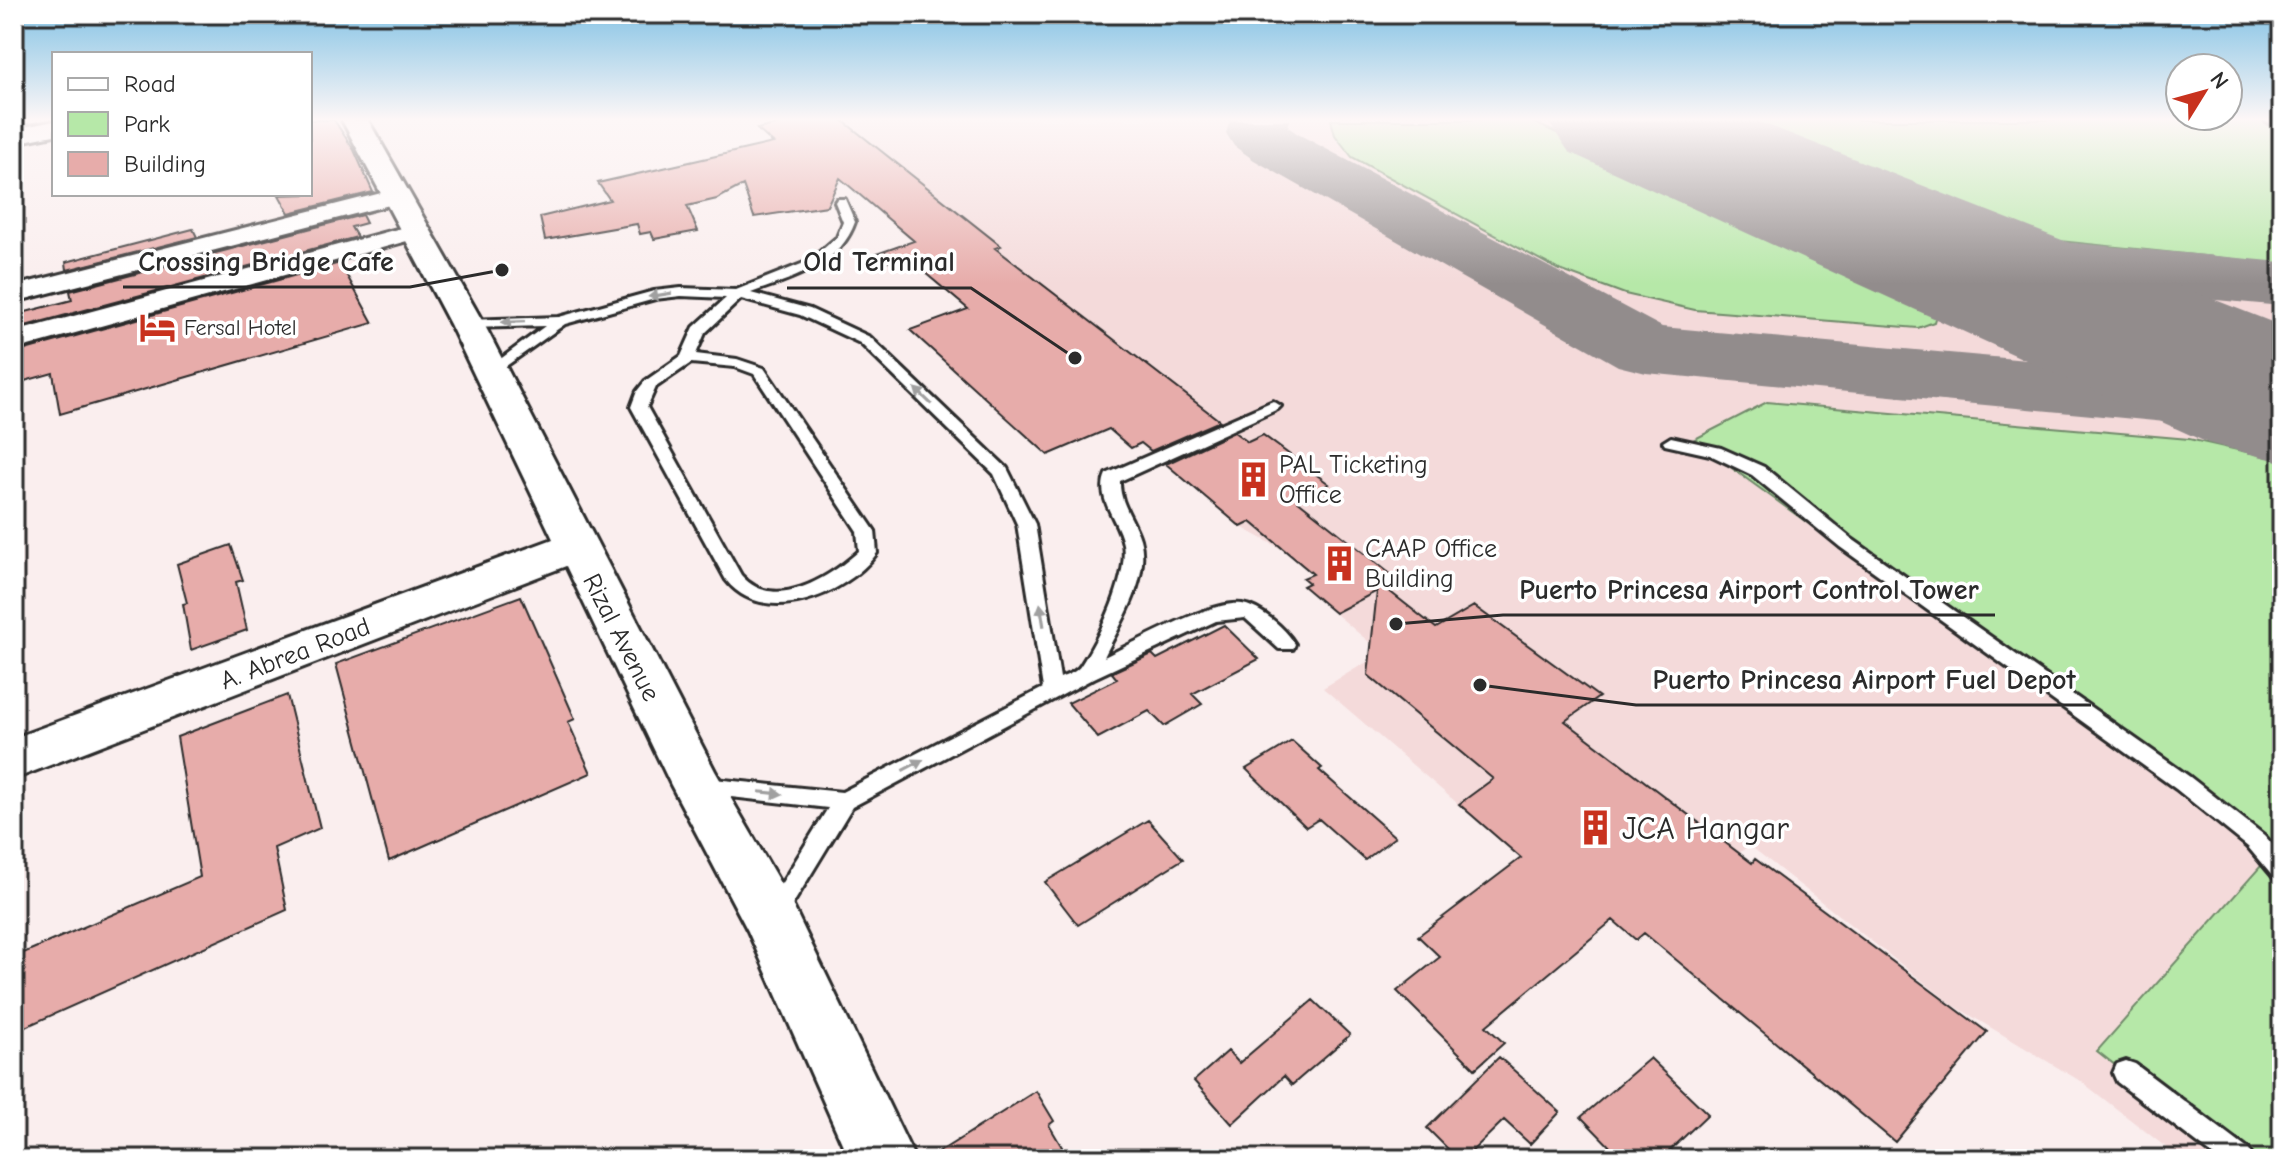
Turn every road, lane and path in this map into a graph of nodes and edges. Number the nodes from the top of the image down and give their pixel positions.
1 (385, 175) edge
2 (841, 202) dead end
3 (407, 214) junction
4 (14, 294) edge
5 (738, 294) junction
6 (560, 321) junction
7 (467, 324) junction
8 (14, 341) edge
9 (688, 358) junction
10 (492, 372) junction
11 (1273, 406) dead end
12 (1671, 442) dead end
13 (577, 546) junction
14 (1286, 644) dead end
15 (1087, 673) junction
16 (1053, 692) junction
17 (14, 759) edge
18 (697, 785) junction
19 (844, 801) junction
20 (2282, 871) edge
21 (771, 920) junction
22 (2126, 1073) dead end
23 (882, 1159) edge
24 (2240, 1159) edge

1 - 3 street, Rizal Avenue
2 - 5 lane
3 - 4 street
3 - 7 street, Rizal Avenue
3 - 8 street
5 -> 6 lane
5 - 9 lane
16 -> 5 lane
6 -> 7 lane
6 - 10 lane
7 - 10 street, Rizal Avenue
9 - 9 lane
10 - 13 street, Rizal Avenue
11 - 15 lane
12 - 20 lane
13 - 17 street, A. Abrea Road
13 - 18 street, Rizal Avenue
14 - 15 lane
15 - 16 lane
19 -> 16 lane
18 -> 19 lane
18 - 21 street, Rizal Avenue
19 - 21 lane
21 - 23 street, Rizal Avenue
22 - 24 lane

